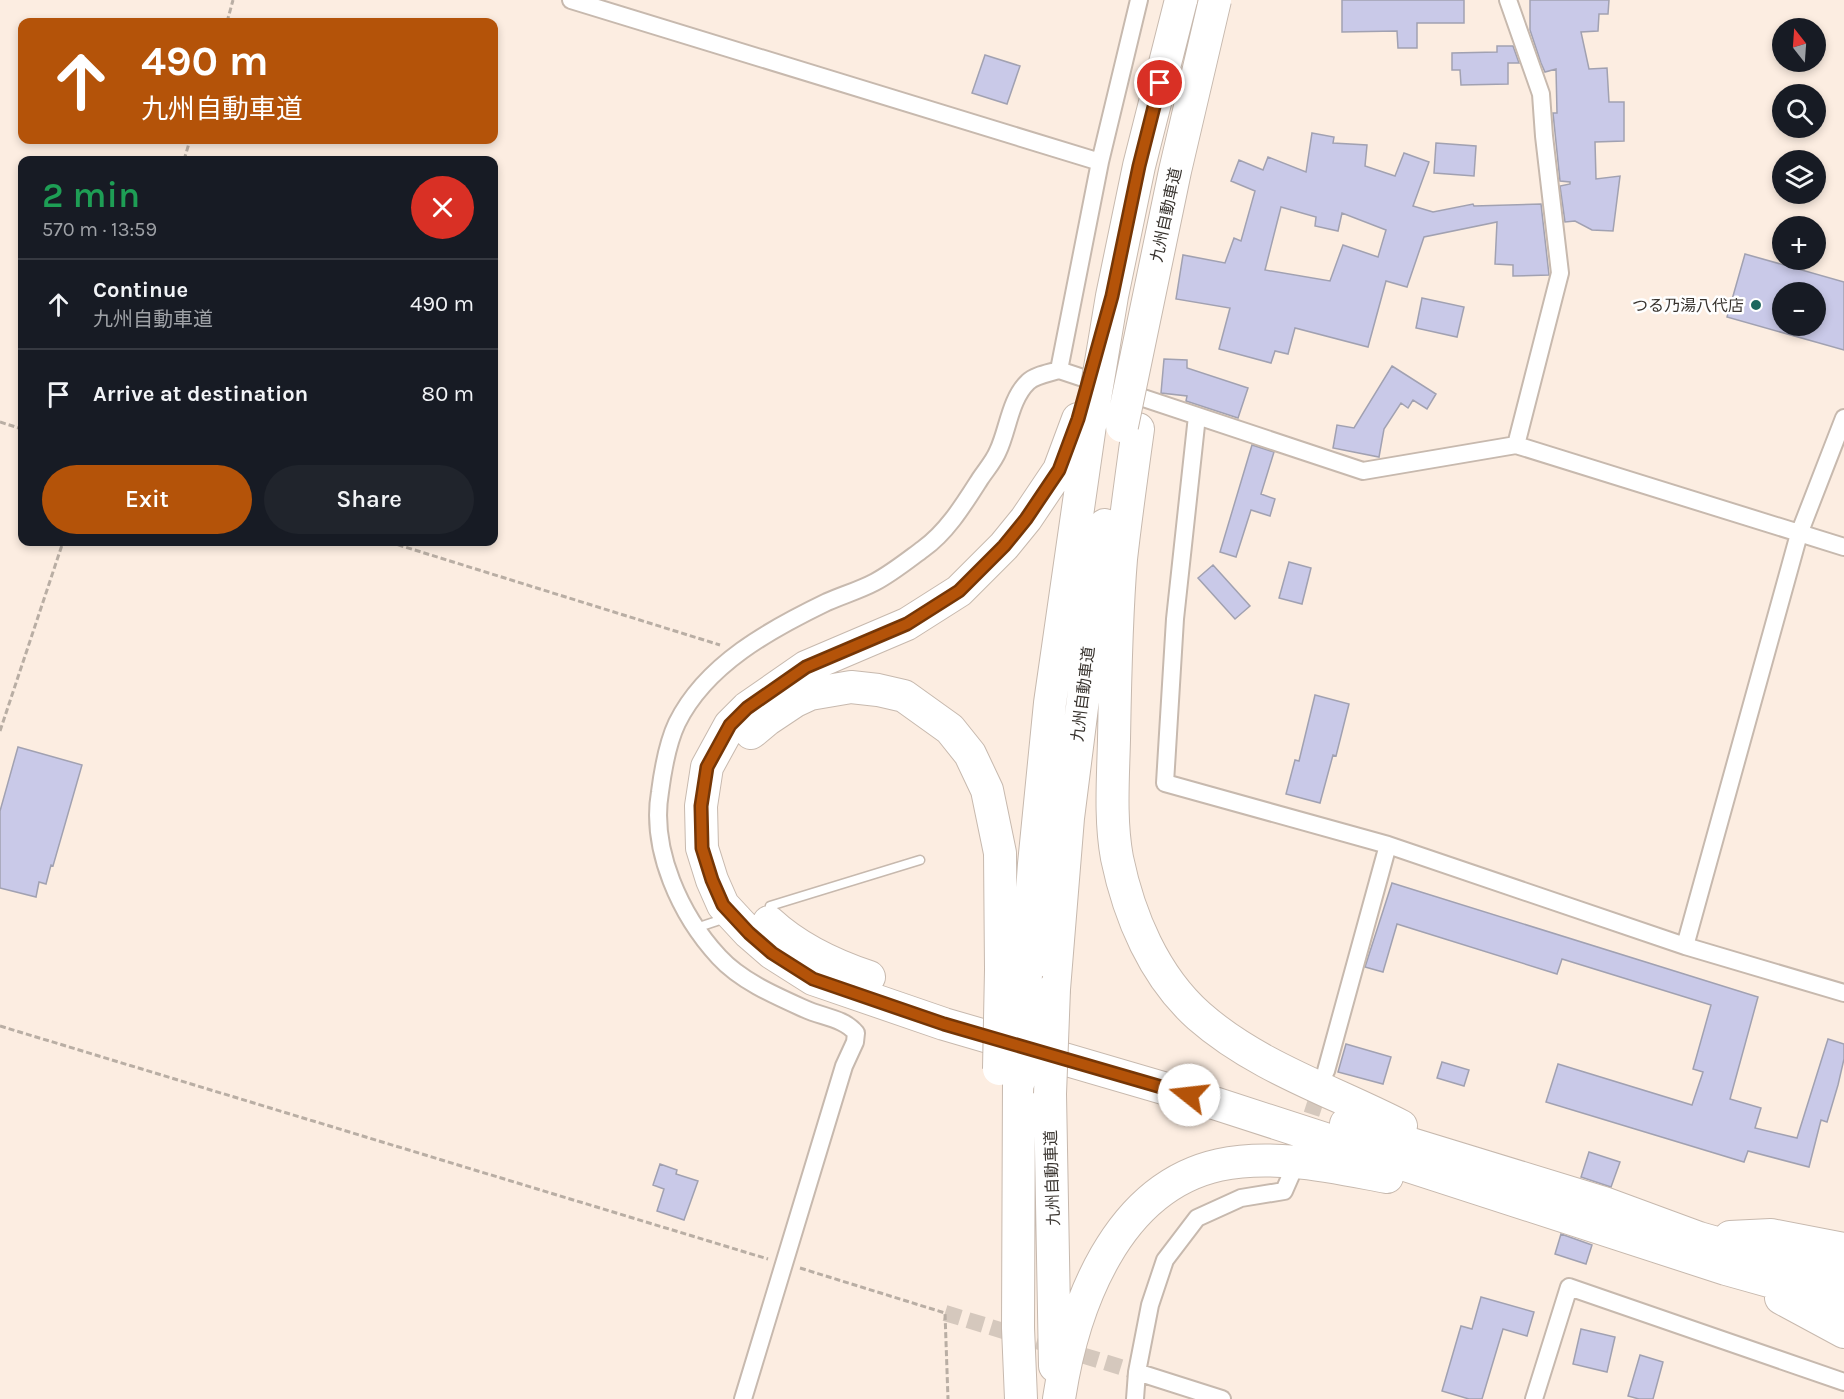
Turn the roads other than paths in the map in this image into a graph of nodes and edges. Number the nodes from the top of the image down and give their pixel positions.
1 (571, 0) edge
2 (1139, 0) edge
3 (1181, 0) edge
4 (1215, 0) edge
5 (1508, 0) edge
6 (1100, 162) junction
7 (1059, 370) junction
8 (1197, 416) junction
9 (1844, 418) edge
10 (1084, 420) junction
11 (1130, 428) junction
12 (1516, 445) junction
13 (1799, 534) junction
14 (1844, 547) edge
15 (1388, 845) junction
16 (920, 860) dead end
17 (770, 906) dead end
18 (720, 920) dead end
19 (695, 928) junction
20 (1685, 946) junction
21 (1014, 973) junction
22 (1844, 993) edge
23 (1326, 1071) tunnel mouth
24 (1474, 1164) junction
25 (1291, 1175) dead end
26 (1488, 1193) junction
27 (1699, 1238) junction
28 (1844, 1250) edge
29 (1726, 1269) junction
30 (1844, 1280) edge
31 (1844, 1302) edge
32 (1844, 1332) edge
33 (1137, 1372) junction
34 (1844, 1382) edge
35 (743, 1399) edge
36 (1021, 1399) edge
37 (1057, 1399) edge
38 (1135, 1399) edge
39 (1222, 1399) edge
40 (1534, 1399) edge

1 - 6 street
2 - 6 street
3 - 10 highway, 九州自動車道, bridge
4 - 11 highway, 九州自動車道, bridge
5 - 12 street
6 - 7 street
7 - 8 street
7 - 19 street
8 - 12 street
8 - 15 street
9 - 13 street
10 - 21 highway, 九州自動車道
10 - 26 highway
11 - 24 highway
11 - 37 highway, 九州自動車道, bridge
12 - 13 street
13 - 14 street
13 - 20 street
15 - 20 street
15 - 23 street
16 - 17 lane
18 - 19 lane
19 - 35 street
20 - 22 street
21 - 24 highway
21 - 36 highway, 九州自動車道, bridge
24 - 27 highway
25 - 33 street
26 - 29 highway
26 - 37 highway
27 - 28 highway
27 - 30 highway
29 - 31 highway
29 - 32 highway
33 - 38 street
33 - 39 street
34 - 40 street

